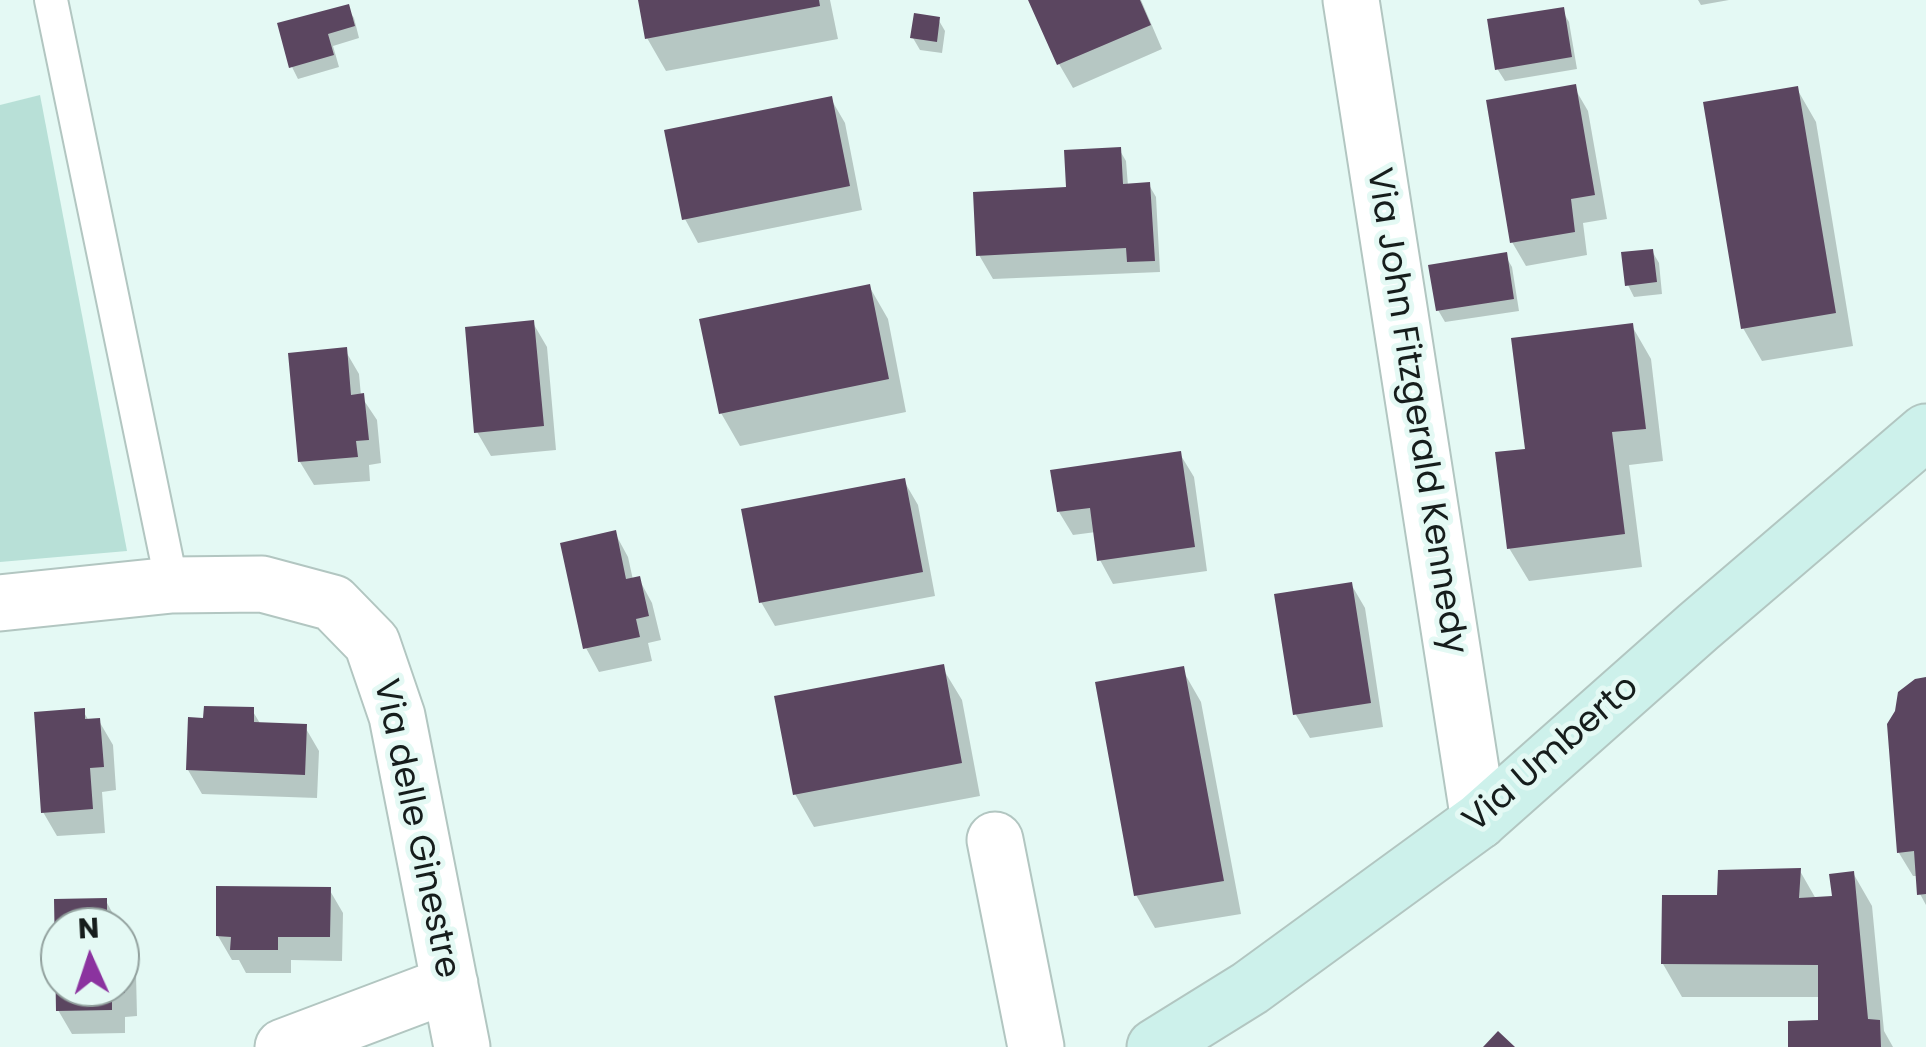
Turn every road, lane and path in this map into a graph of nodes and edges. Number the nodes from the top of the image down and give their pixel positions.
1 (52, 0) edge
2 (1350, 0) edge
3 (1926, 432) edge
4 (172, 585) junction
5 (0, 603) edge
6 (1479, 821) junction
7 (995, 840) dead end
8 (450, 984) junction
9 (283, 1047) edge
10 (462, 1047) edge
11 (1036, 1047) edge
12 (1156, 1047) edge

1 - 4 lane
2 - 6 street, Via John Fitzgerald Kennedy
3 - 6 main road, Via Umberto
4 - 5 street, Via delle Ginestre
4 - 8 street, Via delle Ginestre
6 - 12 main road, Via Umberto
7 - 11 street
8 - 9 street
8 - 10 street, Via delle Ginestre

